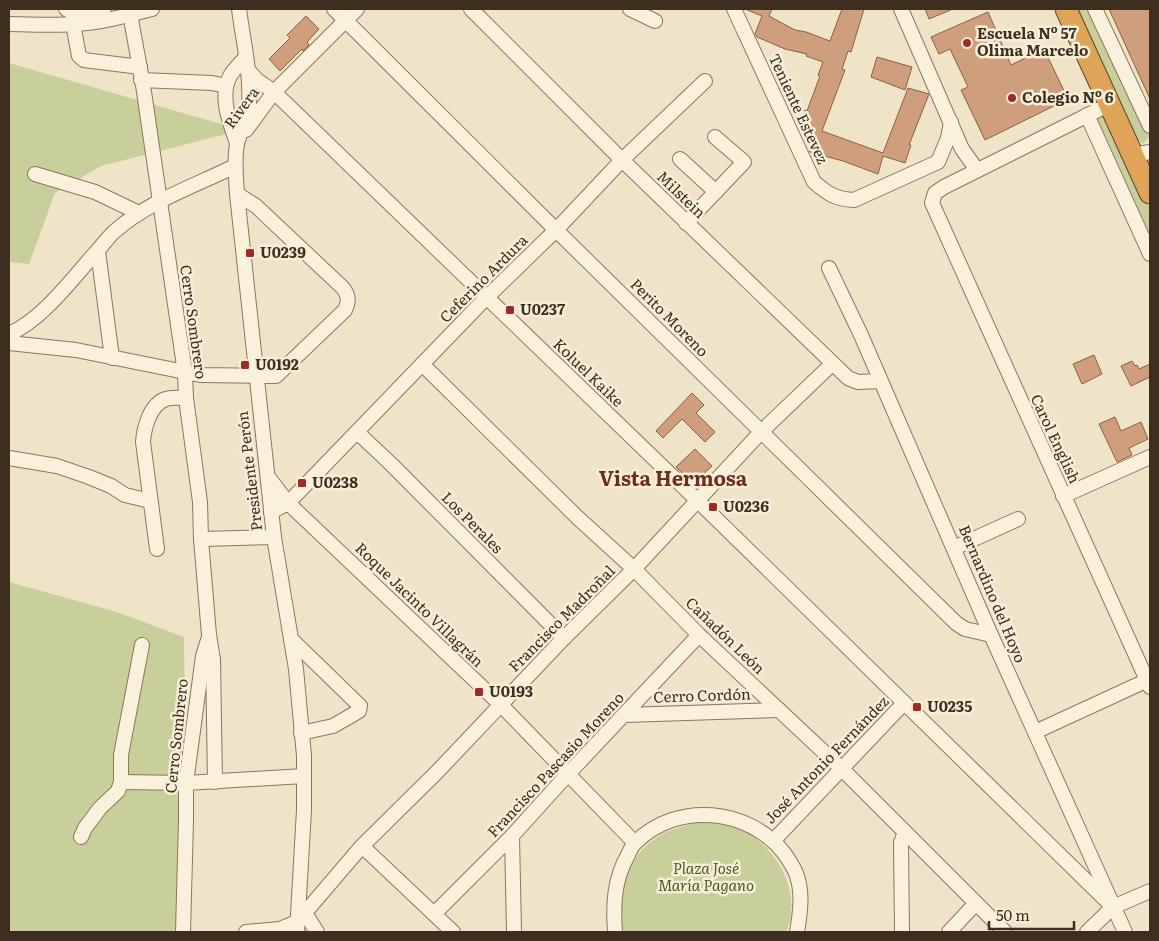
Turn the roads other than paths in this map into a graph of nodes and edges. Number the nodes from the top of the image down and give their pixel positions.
1 (66, 9) edge
2 (104, 9) edge
3 (152, 9) edge
4 (239, 9) edge
5 (334, 9) edge
6 (357, 9) edge
7 (471, 9) edge
8 (630, 9) edge
9 (734, 9) edge
10 (901, 9) edge
11 (1066, 9) edge
12 (1095, 9) edge
13 (129, 12) edge
14 (345, 20) junction
15 (655, 21) dead end
16 (9, 24) edge
17 (73, 24) junction
18 (247, 64) junction
19 (140, 73) junction
20 (705, 81) dead end
21 (226, 86) junction
22 (274, 92) junction
23 (1110, 104) junction
24 (1087, 115) junction
25 (951, 122) junction
26 (1150, 126) edge
27 (715, 137) dead end
28 (237, 143) junction
29 (965, 154) junction
30 (1142, 154) edge
31 (680, 159) dead end
32 (622, 160) junction
33 (938, 162) junction
34 (235, 166) junction
35 (977, 170) junction
36 (35, 174) dead end
37 (716, 192) junction
38 (1150, 193) edge
39 (237, 194) junction
40 (159, 202) junction
41 (139, 213) junction
42 (686, 223) junction
43 (556, 230) junction
44 (98, 251) junction
45 (1150, 254) edge
46 (829, 268) dead end
47 (486, 298) junction
48 (9, 334) edge
49 (9, 343) edge
50 (112, 358) junction
51 (422, 364) junction
52 (832, 364) junction
53 (185, 373) junction
54 (256, 376) junction
55 (880, 382) junction
56 (186, 398) junction
57 (357, 432) junction
58 (761, 432) junction
59 (1150, 457) edge
60 (9, 458) edge
61 (268, 476) junction
62 (1063, 496) junction
63 (150, 501) junction
64 (698, 501) junction
65 (288, 503) junction
66 (272, 512) junction
67 (1018, 519) dead end
68 (274, 537) junction
69 (201, 539) junction
70 (954, 548) junction
71 (157, 549) dead end
72 (634, 570) junction
73 (209, 635) junction
74 (699, 635) junction
75 (991, 635) junction
76 (564, 638) junction
77 (291, 639) junction
78 (142, 645) dead end
79 (1149, 682) edge
80 (904, 703) junction
81 (500, 705) junction
82 (779, 710) junction
83 (625, 715) junction
84 (1036, 732) junction
85 (301, 733) junction
86 (842, 769) junction
87 (568, 774) junction
88 (304, 776) junction
89 (121, 782) junction
90 (215, 782) junction
91 (186, 783) junction
92 (905, 832) junction
93 (512, 836) junction
94 (81, 837) dead end
95 (774, 840) junction
96 (635, 843) junction
97 (362, 846) junction
98 (1150, 891) edge
99 (976, 903) junction
100 (1113, 907) junction
101 (434, 914) junction
102 (300, 922) edge
103 (183, 932) edge
104 (246, 932) edge
105 (317, 932) edge
106 (454, 932) edge
107 (514, 932) edge
108 (615, 932) edge
109 (797, 932) edge
110 (902, 932) edge
111 (949, 932) edge
112 (1005, 932) edge
113 (1087, 932) edge
114 (1125, 932) edge

1 - 2 street
3 - 13 street
4 - 18 street, Presidente Perón
5 - 14 street, Perito Moreno
6 - 14 street, Rivera
7 - 32 street, Milstein
8 - 15 street
9 - 33 street, Teniente Estevez
10 - 25 street
11 - 23 highway
12 - 26 street
13 - 17 street
13 - 19 street, Cerro Sombrero
14 - 22 street, Rivera
14 - 43 street, Perito Moreno
16 - 17 street
17 - 19 street
18 - 21 street
18 - 22 street, Koluel Kaike
18 - 28 street, Presidente Perón
19 - 21 street
19 - 40 street, Cerro Sombrero
20 - 32 street, Ceferino Ardura
21 - 28 street
22 - 28 street, Rivera
22 - 47 street, Koluel Kaike
23 - 24 street
23 - 30 highway
24 - 35 street
24 - 45 street
25 - 29 street
25 - 33 street
27 - 37 street
28 - 34 street, Presidente Perón
29 - 33 street
29 - 35 street
30 - 38 highway
31 - 37 street
32 - 42 street, Milstein
32 - 43 street, Ceferino Ardura
34 - 39 street, Presidente Perón
34 - 40 street
35 - 62 street, Carol English
36 - 41 street
37 - 42 street
39 - 54 street, Presidente Perón
39 - 54 street
40 - 41 street
40 - 53 street, Cerro Sombrero
41 - 44 street
42 - 52 street, Milstein
43 - 47 street, Ceferino Ardura
43 - 58 street, Perito Moreno
44 - 48 street
44 - 50 street
46 - 55 street, Bernardino del Hoyo
47 - 51 street, Ceferino Ardura
47 - 64 street, Koluel Kaike
49 - 50 street
50 - 53 street
51 - 57 street, Ceferino Ardura
51 - 72 street, Cañadón León
52 - 55 street, Milstein
52 - 58 street, Francisco Madroñal
53 - 54 street
53 - 56 street, Cerro Sombrero
54 - 61 street, Presidente Perón
55 - 70 street, Bernardino del Hoyo
56 - 63 street
56 - 69 street, Cerro Sombrero
57 - 65 street, Ceferino Ardura
57 - 76 street, Los Perales
58 - 64 street, Francisco Madroñal
58 - 75 street, Perito Moreno
59 - 62 street
60 - 63 street
61 - 65 street, Roque Jacinto Villagrán
61 - 66 street, Presidente Perón
62 - 79 street, Carol English
63 - 71 street
64 - 72 street, Francisco Madroñal
64 - 80 street, Koluel Kaike
65 - 66 street, Ceferino Ardura
65 - 81 street, Roque Jacinto Villagrán
66 - 68 street, Presidente Perón
67 - 70 street
68 - 69 street
68 - 77 street, Presidente Perón
69 - 73 street, Cerro Sombrero
70 - 75 street, Bernardino del Hoyo
72 - 74 street, Cañadón León
72 - 76 street, Francisco Madroñal
73 - 90 street, Cerro Sombrero
73 - 91 street, Cerro Sombrero
74 - 82 street, Cañadón León
74 - 83 street, Francisco Pascasio Moreno
75 - 84 street, Bernardino del Hoyo
76 - 81 street, Francisco Madroñal
77 - 85 street, Presidente Perón
77 - 85 street
78 - 89 street
79 - 84 street
80 - 86 street, José Antonio Fernández
80 - 100 street, Koluel Kaike
81 - 87 street, Roque Jacinto Villagrán
81 - 97 street, Francisco Madroñal
82 - 83 street, Cerro Cordón
82 - 86 street, Cañadón León
83 - 87 street, Francisco Pascasio Moreno
84 - 100 street, Bernardino del Hoyo
85 - 88 street, Presidente Perón
86 - 92 street, Cañadón León
86 - 95 street, José Antonio Fernández
87 - 93 street, Francisco Pascasio Moreno
87 - 96 street, Roque Jacinto Villagrán
88 - 90 street
88 - 102 street, Presidente Perón
89 - 91 street
89 - 94 street
90 - 91 street
91 - 103 street, Cerro Sombrero
92 - 99 street, Cañadón León
92 - 110 street
93 - 101 street, Francisco Pascasio Moreno
93 - 107 street
95 - 96 street
95 - 109 street
96 - 108 street
97 - 101 street
97 - 102 street, Francisco Madroñal
98 - 100 street
99 - 111 street
99 - 112 street, Cañadón León
100 - 113 street
100 - 114 street, Bernardino del Hoyo
101 - 106 street
102 - 104 street
102 - 105 street

